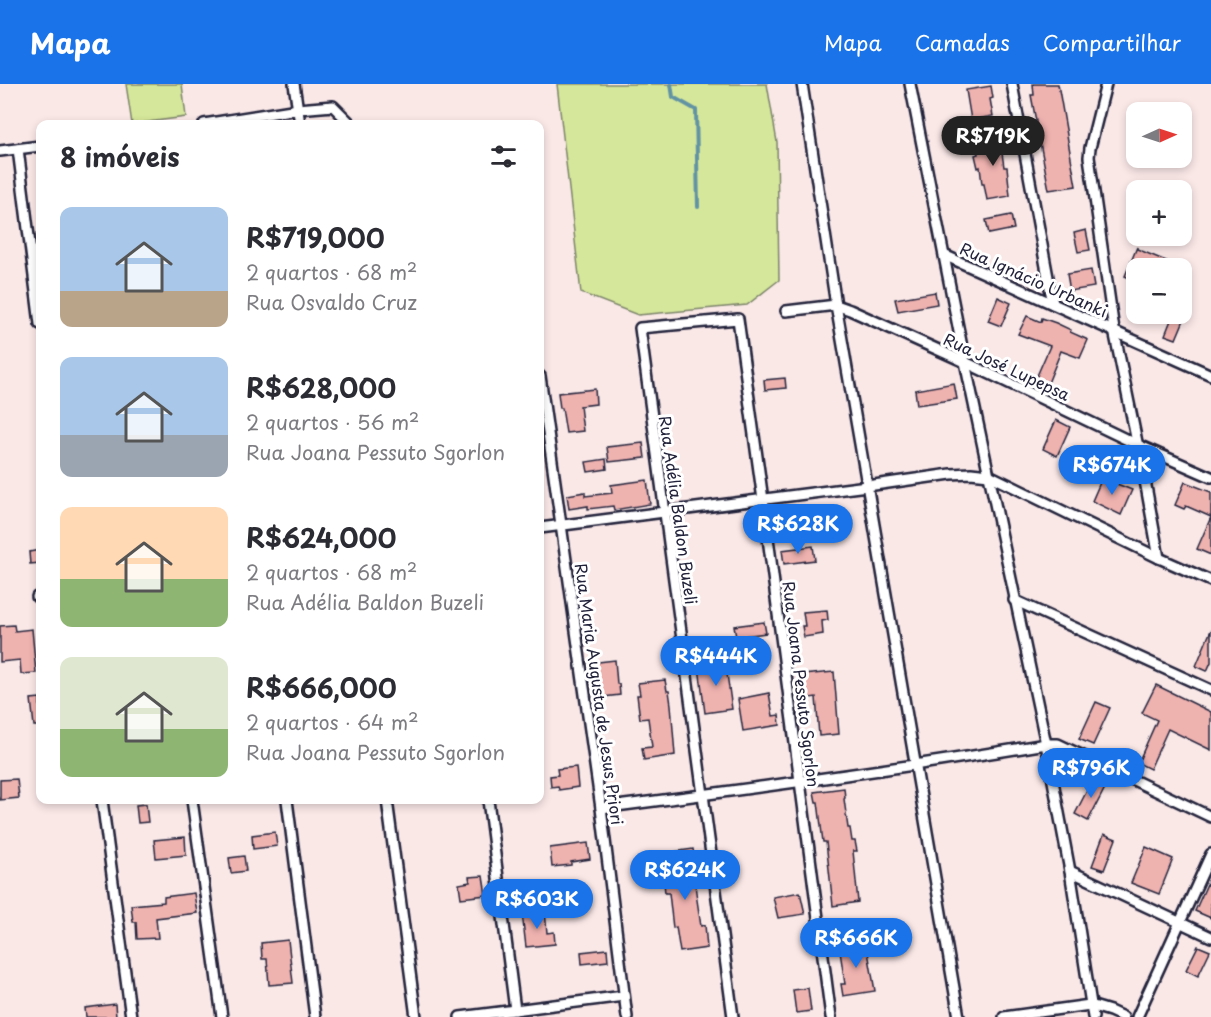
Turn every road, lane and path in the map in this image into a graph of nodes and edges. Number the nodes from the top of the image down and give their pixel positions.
1 (294, 84) edge
2 (802, 84) edge
3 (910, 84) edge
4 (1012, 84) edge
5 (1106, 84) edge
6 (298, 109) junction
7 (229, 120) edge
8 (299, 120) edge
9 (347, 120) edge
10 (36, 147) edge
11 (18, 149) junction
12 (0, 151) edge
13 (944, 255) junction
14 (36, 292) edge
15 (1053, 304) junction
16 (836, 305) junction
17 (786, 311) dead end
18 (640, 328) joint
19 (1114, 330) junction
20 (965, 362) junction
21 (1211, 375) edge
22 (544, 404) edge
23 (1138, 445) junction
24 (989, 475) junction
25 (1211, 477) edge
26 (867, 486) junction
27 (763, 500) junction
28 (664, 513) junction
29 (561, 525) junction
30 (544, 527) edge
31 (1159, 558) junction
32 (1211, 581) edge
33 (1014, 600) junction
34 (1211, 690) edge
35 (1046, 744) junction
36 (915, 766) junction
37 (800, 782) junction
38 (703, 795) junction
39 (103, 804) edge
40 (193, 804) edge
41 (287, 804) edge
42 (388, 804) edge
43 (489, 804) edge
44 (601, 808) junction
45 (1211, 817) edge
46 (1211, 854) edge
47 (1070, 871) junction
48 (1180, 922) junction
49 (1211, 937) edge
50 (624, 996) junction
51 (1090, 1005) junction
52 (515, 1010) junction
53 (131, 1017) edge
54 (222, 1017) edge
55 (315, 1017) edge
56 (416, 1017) edge
57 (460, 1017) edge
58 (627, 1017) edge
59 (733, 1017) edge
60 (831, 1017) edge
61 (959, 1017) edge
62 (1010, 1017) edge
63 (1093, 1017) edge
64 (1123, 1017) edge
65 (1137, 1017) edge

1 - 6 street
2 - 16 street
3 - 13 street
4 - 15 street
5 - 19 street
6 - 7 street
6 - 8 street
6 - 9 street
10 - 11 street
11 - 12 street
11 - 14 street
13 - 15 street, Rua Ignácio Urbanki
13 - 20 street
15 - 19 street, Rua Ignácio Urbanki
16 - 17 street, Rua José Lupepsa
16 - 20 street, Rua José Lupepsa
16 - 26 street
18 - 27 street, Rua Joana Pessuto Sgorlon
18 - 28 street, Rua Adélia Baldon Buzeli
19 - 21 street, Rua Ignácio Urbanki
19 - 23 street
20 - 23 street, Rua José Lupepsa
20 - 24 street
22 - 29 street, Rua Maria Augusta de Jesus Priori
23 - 25 street, Rua José Lupepsa
23 - 31 street
24 - 26 street
24 - 31 street
24 - 33 street
26 - 27 street
26 - 36 street
27 - 28 street
27 - 37 street, Rua Joana Pessuto Sgorlon
28 - 29 street
28 - 38 street, Rua Adélia Baldon Buzeli
29 - 30 street
29 - 44 street, Rua Maria Augusta de Jesus Priori
31 - 32 street
33 - 34 street
33 - 35 street
35 - 36 street
35 - 45 street
35 - 47 street
36 - 37 street
36 - 61 street
37 - 38 street
37 - 60 street, Rua Joana Pessuto Sgorlon
38 - 44 street
38 - 59 street, Rua Adélia Baldon Buzeli
39 - 53 street
40 - 54 street
41 - 55 street
42 - 56 street
43 - 52 street
44 - 50 street, Rua Maria Augusta de Jesus Priori
46 - 48 street
47 - 48 street
47 - 51 street
48 - 49 street
48 - 65 street
50 - 52 street
50 - 58 street, Rua Maria Augusta de Jesus Priori
51 - 62 street
51 - 63 street
51 - 64 street
52 - 57 street

